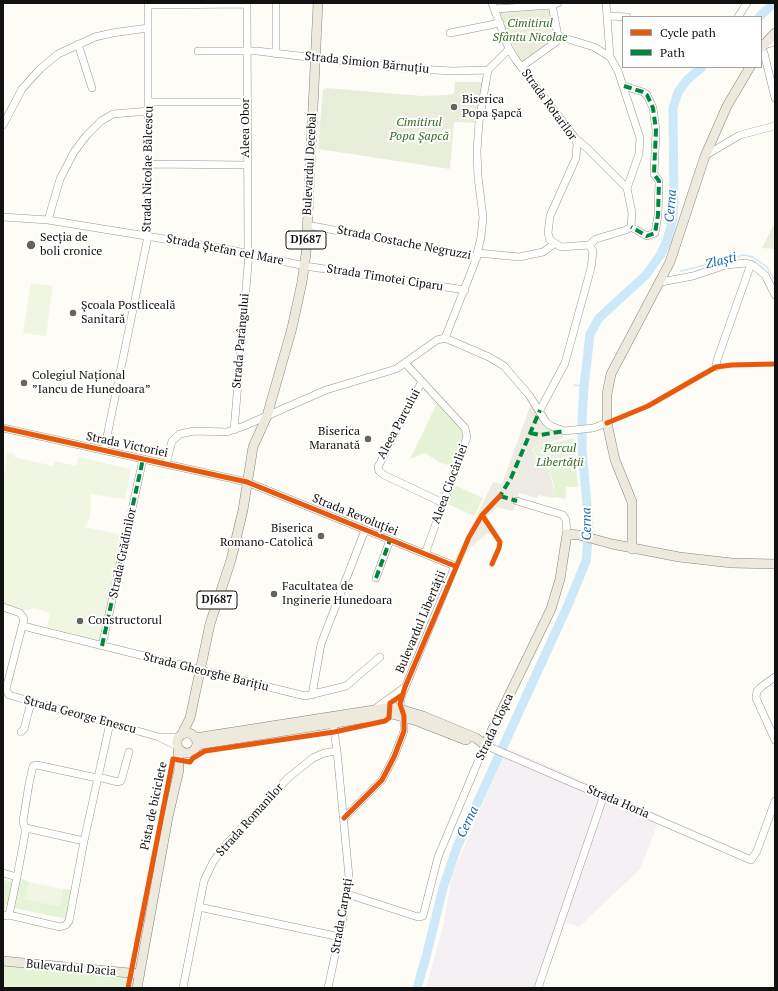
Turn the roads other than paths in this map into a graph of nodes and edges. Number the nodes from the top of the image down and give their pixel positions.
1 (247, 3) edge
2 (276, 3) edge
3 (318, 3) edge
4 (606, 3) edge
5 (746, 3) edge
6 (148, 4) edge
7 (555, 4) edge
8 (493, 6) edge
9 (608, 16) junction
10 (739, 16) edge
11 (622, 17) edge
12 (500, 23) junction
13 (148, 28) junction
14 (450, 33) dead end
15 (775, 33) edge
16 (558, 36) junction
17 (775, 42) edge
18 (78, 44) junction
19 (762, 48) edge
20 (509, 50) junction
21 (198, 51) dead end
22 (247, 51) junction
23 (276, 54) junction
24 (610, 57) junction
25 (315, 59) junction
26 (521, 67) junction
27 (749, 68) edge
28 (488, 70) junction
29 (624, 86) junction
30 (92, 88) dead end
31 (775, 98) edge
32 (149, 102) junction
33 (246, 102) junction
34 (149, 111) junction
35 (3, 125) edge
36 (775, 126) edge
37 (575, 138) junction
38 (705, 156) junction
39 (149, 164) junction
40 (246, 165) junction
41 (627, 188) junction
42 (3, 217) edge
43 (48, 220) junction
44 (307, 225) junction
45 (631, 227) junction
46 (148, 236) junction
47 (554, 244) junction
48 (588, 245) junction
49 (248, 253) junction
50 (478, 255) junction
51 (751, 264) junction
52 (305, 266) junction
53 (661, 282) junction
54 (465, 290) junction
55 (775, 295) edge
56 (445, 338) junction
57 (406, 364) junction
58 (716, 367) dead end
59 (422, 381) junction
60 (540, 410) junction
61 (267, 416) junction
62 (607, 423) junction
63 (3, 428) edge
64 (234, 430) junction
65 (104, 451) junction
66 (143, 459) junction
67 (166, 464) junction
68 (247, 482) junction
69 (517, 501) dead end
70 (443, 503) junction
71 (365, 530) junction
72 (567, 534) junction
73 (390, 540) junction
74 (632, 549) junction
75 (425, 554) junction
76 (775, 564) edge
77 (455, 566) joint
78 (376, 578) dead end
79 (3, 608) edge
80 (23, 626) junction
81 (102, 646) junction
82 (380, 657) dead end
83 (200, 671) junction
84 (775, 677) edge
85 (405, 687) junction
86 (312, 695) junction
87 (31, 702) junction
88 (376, 708) junction
89 (403, 712) junction
90 (190, 718) junction
91 (110, 723) junction
92 (333, 724) junction
93 (21, 732) dead end
94 (180, 736) junction
95 (159, 737) junction
96 (775, 740) edge
97 (195, 743) junction
98 (488, 747) junction
99 (177, 748) junction
100 (337, 750) junction
101 (129, 752) dead end
102 (179, 770) junction
103 (98, 778) junction
104 (604, 795) junction
105 (775, 801) edge
106 (344, 818) junction
107 (26, 828) junction
108 (84, 841) junction
109 (3, 873) edge
110 (17, 876) junction
111 (347, 894) junction
112 (199, 907) junction
113 (6, 915) edge
114 (340, 937) junction
115 (3, 962) edge
116 (140, 974) junction
117 (137, 988) edge
118 (183, 988) edge
119 (328, 988) edge
120 (538, 988) edge

1 - 6 street
1 - 22 street, Aleea Obor
2 - 23 street
3 - 25 main road, Bulevardul Decebal / DJ687
4 - 9 street
5 - 10 street
6 - 13 street, Strada Nicolae Bălcescu
7 - 8 street
7 - 16 street
8 - 12 street, Strada Rotarilor
9 - 11 street
9 - 24 street
12 - 14 street
12 - 20 street, Strada Rotarilor
13 - 18 street
13 - 32 street, Strada Nicolae Bălcescu
15 - 19 main road
16 - 24 street
16 - 26 street
17 - 19 street
18 - 30 street
18 - 35 street
19 - 31 street
20 - 26 street, Strada Rotarilor
20 - 28 street
21 - 22 street, Strada Simion Bărnuțiu
22 - 23 street, Strada Simion Bărnuțiu
22 - 33 street, Aleea Obor
23 - 25 street, Strada Simion Bărnuțiu
24 - 29 street
25 - 28 street, Strada Simion Bărnuțiu
25 - 44 main road, Bulevardul Decebal / DJ687
26 - 37 street, Strada Rotarilor
27 - 38 main road
28 - 50 street
29 - 41 street
29 - 45 street
32 - 33 street
32 - 34 street, Strada Nicolae Bălcescu
33 - 40 street, Aleea Obor
34 - 39 street, Strada Nicolae Bălcescu
34 - 43 street
36 - 38 street
37 - 41 street
37 - 47 street, Strada Rotarilor
38 - 53 main road
39 - 40 street
39 - 46 street, Strada Nicolae Bălcescu
40 - 49 street, Aleea Obor
41 - 45 street
42 - 43 street, Strada Ștefan cel Mare
43 - 46 street, Strada Ștefan cel Mare
44 - 50 street, Strada Costache Negruzzi
44 - 52 main road, Bulevardul Decebal / DJ687
45 - 48 street
46 - 49 street, Strada Ștefan cel Mare
46 - 65 street, Strada Nicolae Bălcescu
47 - 48 street
47 - 50 street, Strada Costache Negruzzi
48 - 60 street
49 - 52 street, Strada Ștefan cel Mare
49 - 64 street, Strada Parângului
50 - 54 street
51 - 53 street
51 - 55 street
51 - 58 street
52 - 54 street, Strada Timotei Ciparu
52 - 61 main road, Bulevardul Decebal / DJ687
53 - 62 main road
54 - 56 street
56 - 57 street
56 - 60 street
57 - 59 street, Aleea Ciocârliei
57 - 61 street
59 - 70 street, Aleea Ciocârliei
59 - 70 street, Aleea Parcului
60 - 62 street
61 - 64 street
61 - 68 main road, DJ687
62 - 74 main road
63 - 65 street, Strada Victoriei
64 - 67 street
65 - 66 street, Strada Victoriei
66 - 67 street, Strada Victoriei
66 - 81 street, Strada Grădinilor
67 - 68 street, Strada Victoriei
68 - 71 street, Strada Revoluției
68 - 83 main road, DJ687
69 - 72 street
70 - 75 street, Aleea Ciocârliei
71 - 73 street, Strada Revoluției
71 - 86 street
72 - 74 main road
72 - 98 main road, Strada Cloșca
73 - 75 street, Strada Revoluției
73 - 78 street, Strada Revoluției
74 - 76 main road
75 - 77 street, Strada Revoluției
77 - 85 street, Bulevardul Libertății
79 - 80 street
80 - 81 street, Strada Gheorghe Barițiu
80 - 87 street, Strada George Enescu
81 - 83 street, Strada Gheorghe Barițiu
82 - 86 street, Strada Gheorghe Barițiu
83 - 86 street, Strada Gheorghe Barițiu
83 - 90 main road, DJ687
84 - 96 street
85 - 88 street, Bulevardul Libertății
85 - 89 street, Bulevardul Libertății
87 - 91 street, Strada George Enescu
87 - 93 street
88 - 89 main road
88 - 97 main road, Bulevardul Libertății
89 - 92 main road
89 - 98 main road
89 - 106 street, Bulevardul Libertății
90 - 94 main road, DJ687
90 - 97 main road, DJ687
91 - 95 street, Strada George Enescu
91 - 103 street
92 - 97 main road
92 - 100 street, Strada Carpați
94 - 95 street, Strada George Enescu
94 - 97 main road
94 - 99 main road, DJ687
95 - 99 street, Strada George Enescu
97 - 99 main road
97 - 102 main road, DJ687
98 - 104 street, Strada Horia
98 - 111 street, Strada Cloșca
99 - 102 main road, DJ687
100 - 106 street, Strada Carpați
100 - 112 street, Strada Romanilor
101 - 103 street
102 - 116 main road, DJ687
103 - 107 street
103 - 108 street
104 - 105 street, Strada Horia
104 - 120 street
106 - 111 street, Strada Carpați
107 - 108 street
107 - 110 street
108 - 113 street
109 - 110 street
110 - 113 street
111 - 114 street, Strada Carpați
112 - 114 street
112 - 118 street, Strada Romanilor
114 - 119 street, Strada Carpați
115 - 116 main road, Bulevardul Dacia
116 - 117 main road, DJ687

